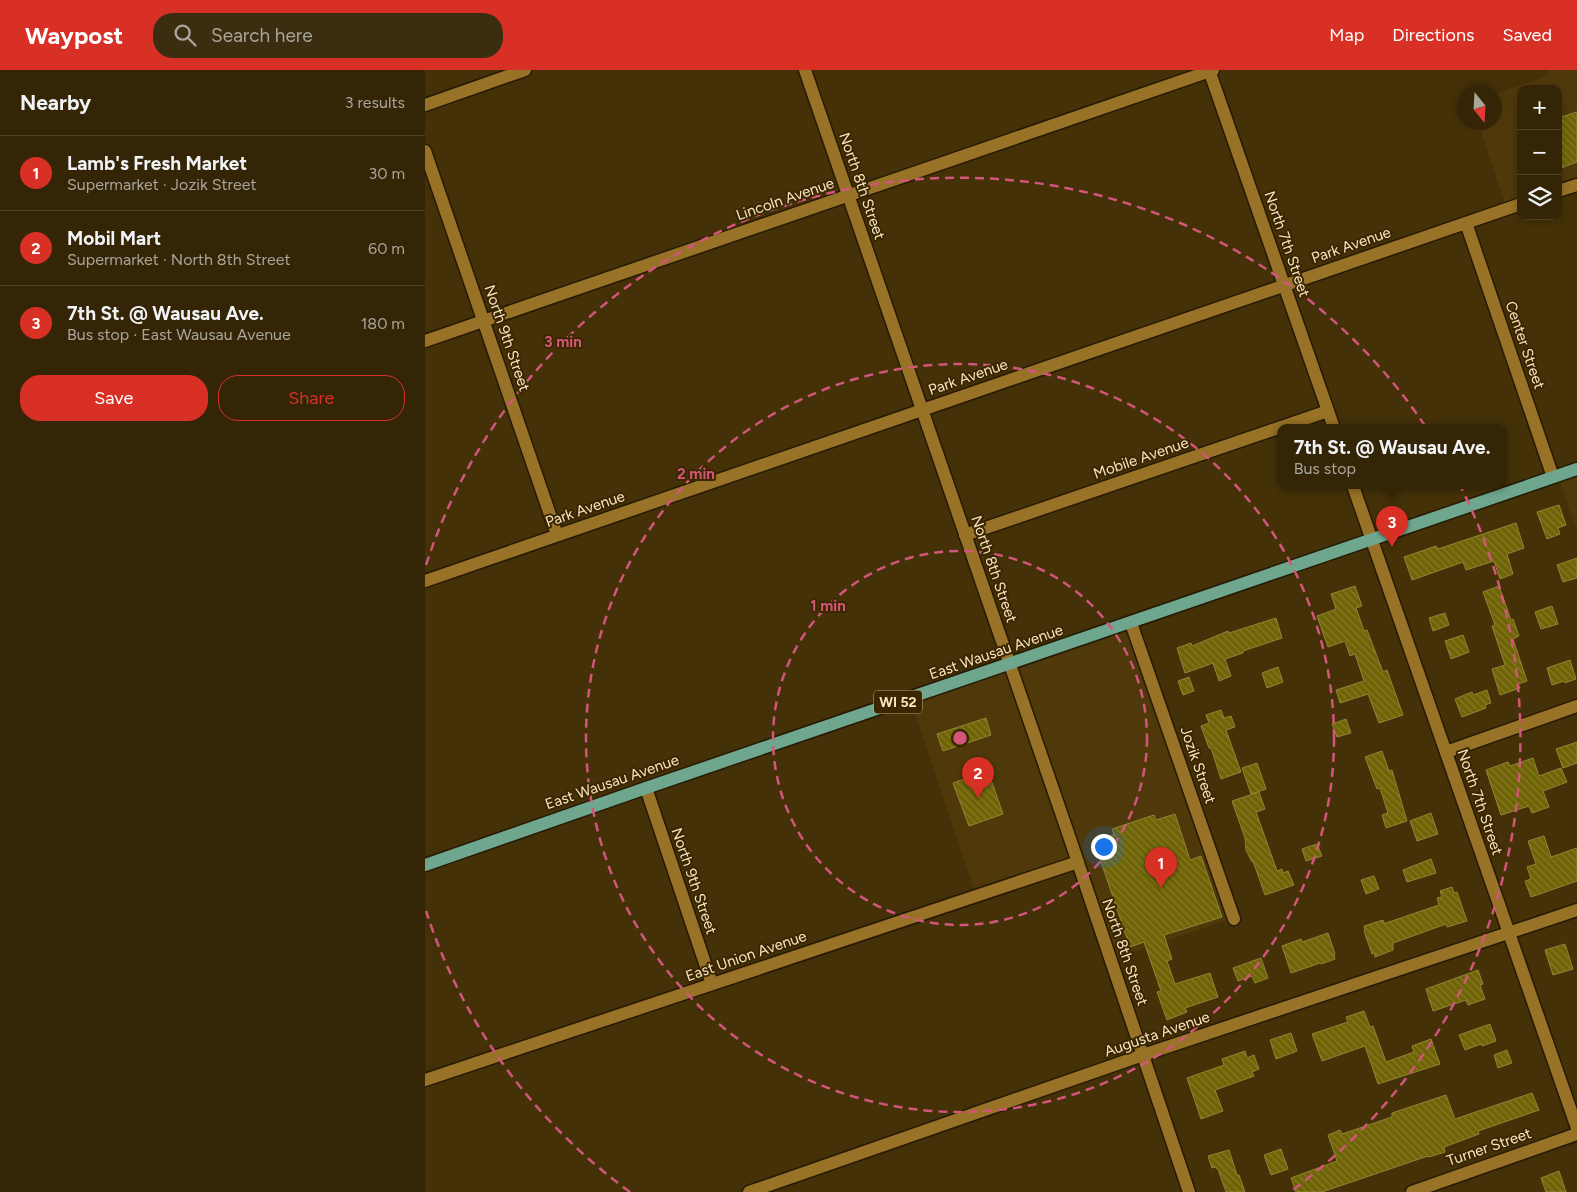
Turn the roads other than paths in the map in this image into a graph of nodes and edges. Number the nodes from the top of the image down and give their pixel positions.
1 (525, 70) edge
2 (805, 70) edge
3 (1211, 70) edge
4 (425, 104) edge
5 (425, 151) edge
6 (1577, 184) edge
7 (1562, 190) edge
8 (848, 194) junction
9 (1517, 205) edge
10 (1466, 223) junction
11 (1284, 286) junction
12 (484, 320) junction
13 (425, 341) edge
14 (921, 410) junction
15 (1328, 411) junction
16 (1290, 424) edge
17 (1332, 424) edge
18 (1277, 428) edge
19 (1577, 469) edge
20 (1553, 477) junction
21 (1354, 489) edge
22 (557, 535) junction
23 (965, 535) junction
24 (1372, 539) junction
25 (425, 581) edge
26 (1131, 623) junction
27 (1010, 664) junction
28 (1577, 706) edge
29 (1446, 752) junction
30 (646, 788) junction
31 (1078, 862) junction
32 (425, 865) edge
33 (1577, 910) edge
34 (1234, 919) dead end
35 (1509, 933) junction
36 (712, 984) junction
37 (1143, 1055) junction
38 (425, 1080) edge
39 (1577, 1128) edge
40 (1577, 1134) edge
41 (782, 1187) edge
42 (749, 1192) edge
43 (1189, 1192) edge
44 (1411, 1192) edge

1 - 4 street
2 - 8 street, North 8th Street
3 - 8 street, Lincoln Avenue
3 - 11 street, North 7th Street
5 - 12 street, North 9th Street
6 - 7 street
8 - 12 street, Lincoln Avenue
8 - 14 street, North 8th Street
9 - 10 street, Park Avenue
10 - 11 street, Park Avenue
10 - 20 street, Center Street
11 - 14 street, Park Avenue
11 - 15 street, North 7th Street
12 - 13 street, Lincoln Avenue
12 - 22 street, North 9th Street
14 - 22 street, Park Avenue
14 - 23 street, North 8th Street
15 - 16 street, Mobile Avenue
15 - 17 street, North 7th Street
18 - 23 street, Mobile Avenue
19 - 20 main road, East Wausau Avenue / WI 52
20 - 24 main road, East Wausau Avenue / WI 52
21 - 24 street, North 7th Street
22 - 25 street, Park Avenue
23 - 27 street, North 8th Street
24 - 26 main road, East Wausau Avenue / WI 52
24 - 29 street, North 7th Street
26 - 27 main road, East Wausau Avenue / WI 52
26 - 34 street, Jozik Street
27 - 30 main road, East Wausau Avenue / WI 52
27 - 31 street, North 8th Street
28 - 29 street
29 - 35 street, North 7th Street
30 - 32 main road, East Wausau Avenue / WI 52
30 - 36 street, North 9th Street
31 - 36 street, East Union Avenue
31 - 37 street, North 8th Street
33 - 35 street, Augusta Avenue
35 - 37 street, Augusta Avenue
35 - 39 street, North 7th Street
36 - 38 street, East Union Avenue
37 - 41 street, Augusta Avenue
37 - 43 street, North 8th Street
40 - 44 street, Turner Street
41 - 42 street, Augusta Avenue

